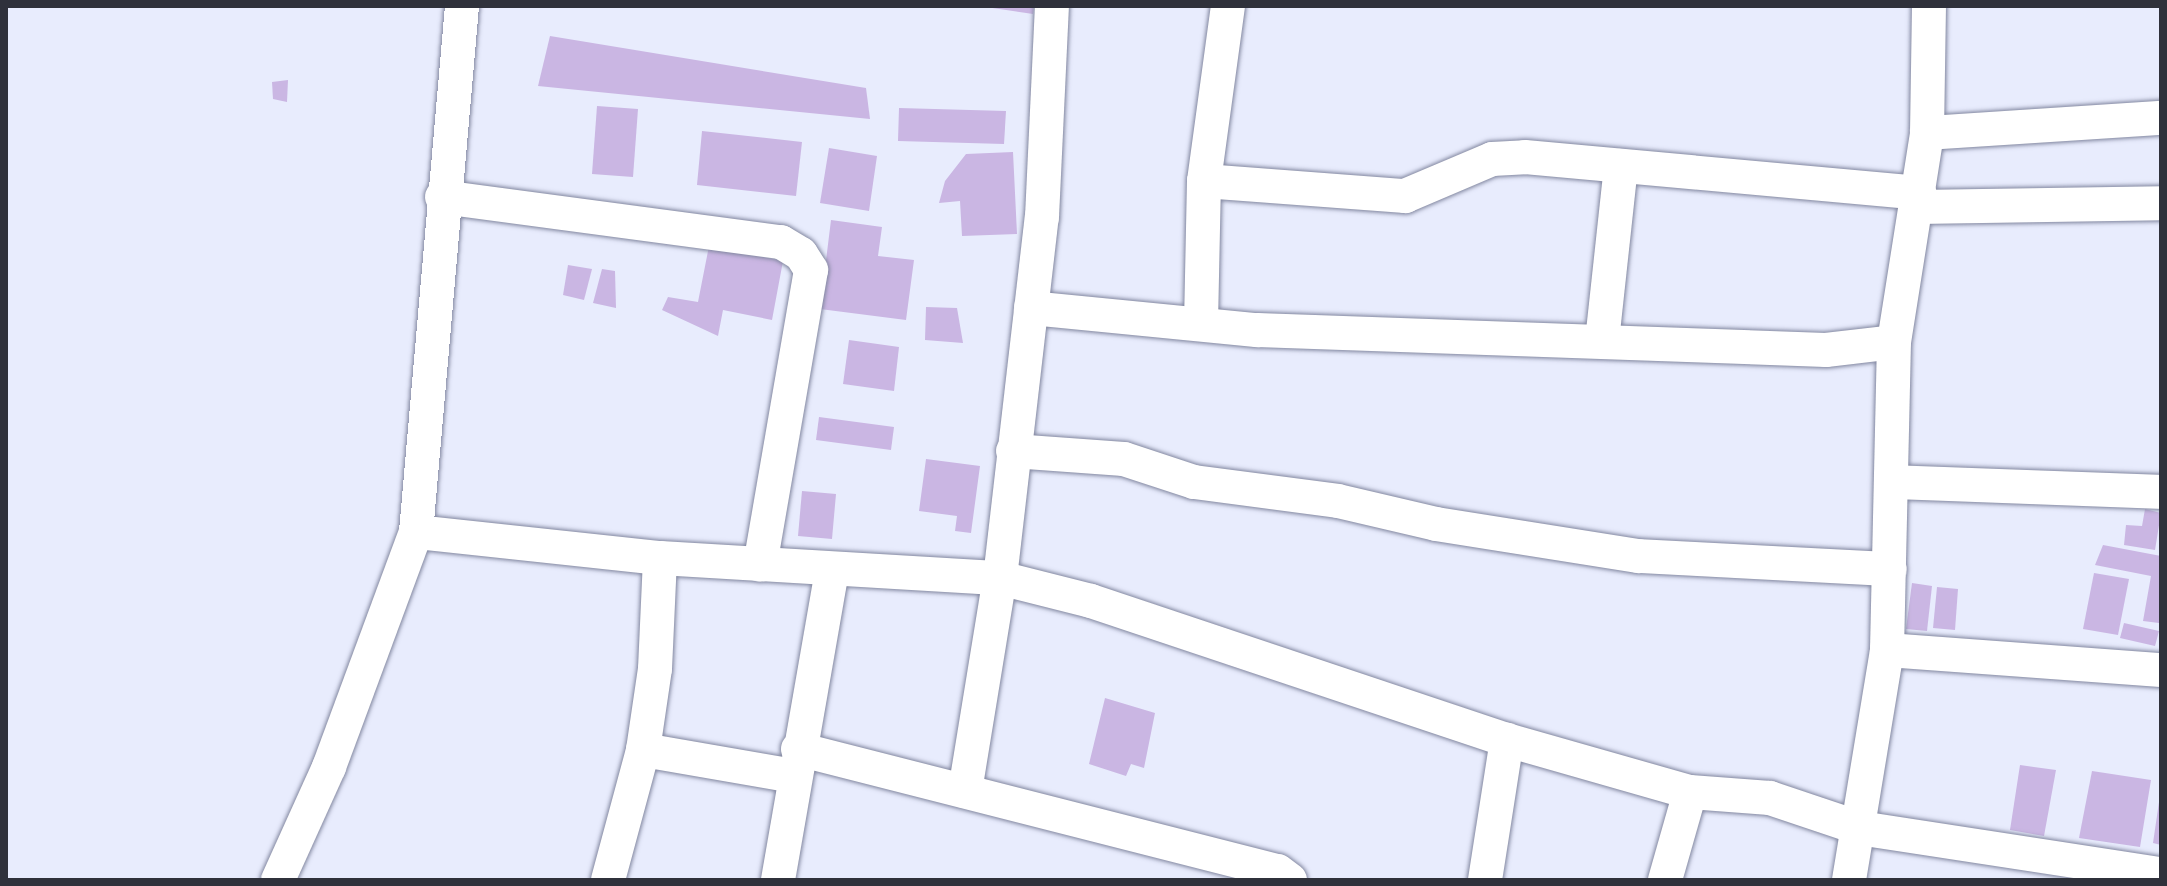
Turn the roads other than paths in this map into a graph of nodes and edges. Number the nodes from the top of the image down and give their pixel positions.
1 (462, 6) edge
2 (1052, 6) edge
3 (1228, 6) edge
4 (1929, 6) edge
5 (2161, 118) edge
6 (1927, 133) junction
7 (1621, 166) junction
8 (1204, 181) junction
9 (442, 197) junction
10 (1919, 200) junction
11 (2161, 203) edge
12 (1031, 308) junction
13 (1201, 324) junction
14 (1602, 341) junction
15 (1894, 342) junction
16 (1013, 451) junction
17 (1892, 482) junction
18 (2161, 492) edge
19 (416, 532) junction
20 (660, 558) junction
21 (760, 565) junction
22 (1890, 569) junction
23 (832, 570) junction
24 (1000, 578) junction
25 (1887, 650) junction
26 (2161, 670) edge
27 (1507, 740) junction
28 (643, 750) junction
29 (796, 762) junction
30 (965, 791) junction
31 (1690, 792) junction
32 (1859, 828) junction
33 (2101, 873) edge
34 (2161, 874) edge
35 (278, 880) edge
36 (608, 880) edge
37 (778, 880) edge
38 (1290, 880) edge
39 (1485, 880) edge
40 (1665, 880) edge
41 (1849, 880) edge

1 - 9 street
2 - 12 street
3 - 8 street
4 - 6 street
5 - 6 street
6 - 10 street
7 - 8 street
7 - 10 street
7 - 14 street
8 - 13 street
9 - 19 street
9 - 21 street
10 - 11 street
10 - 15 street
12 - 13 street
12 - 16 street
13 - 14 street
14 - 15 street
15 - 17 street
16 - 22 street
16 - 24 street
17 - 18 street
17 - 22 street
19 - 20 street
19 - 35 street
20 - 21 street
20 - 28 street
21 - 23 street
22 - 25 street
23 - 24 street
23 - 29 street
24 - 27 street
24 - 30 street
25 - 26 street
25 - 32 street
27 - 31 street
27 - 39 street
28 - 29 street
28 - 36 street
29 - 30 street
29 - 37 street
30 - 38 street
31 - 32 street
31 - 40 street
32 - 33 street
32 - 41 street
33 - 34 street

